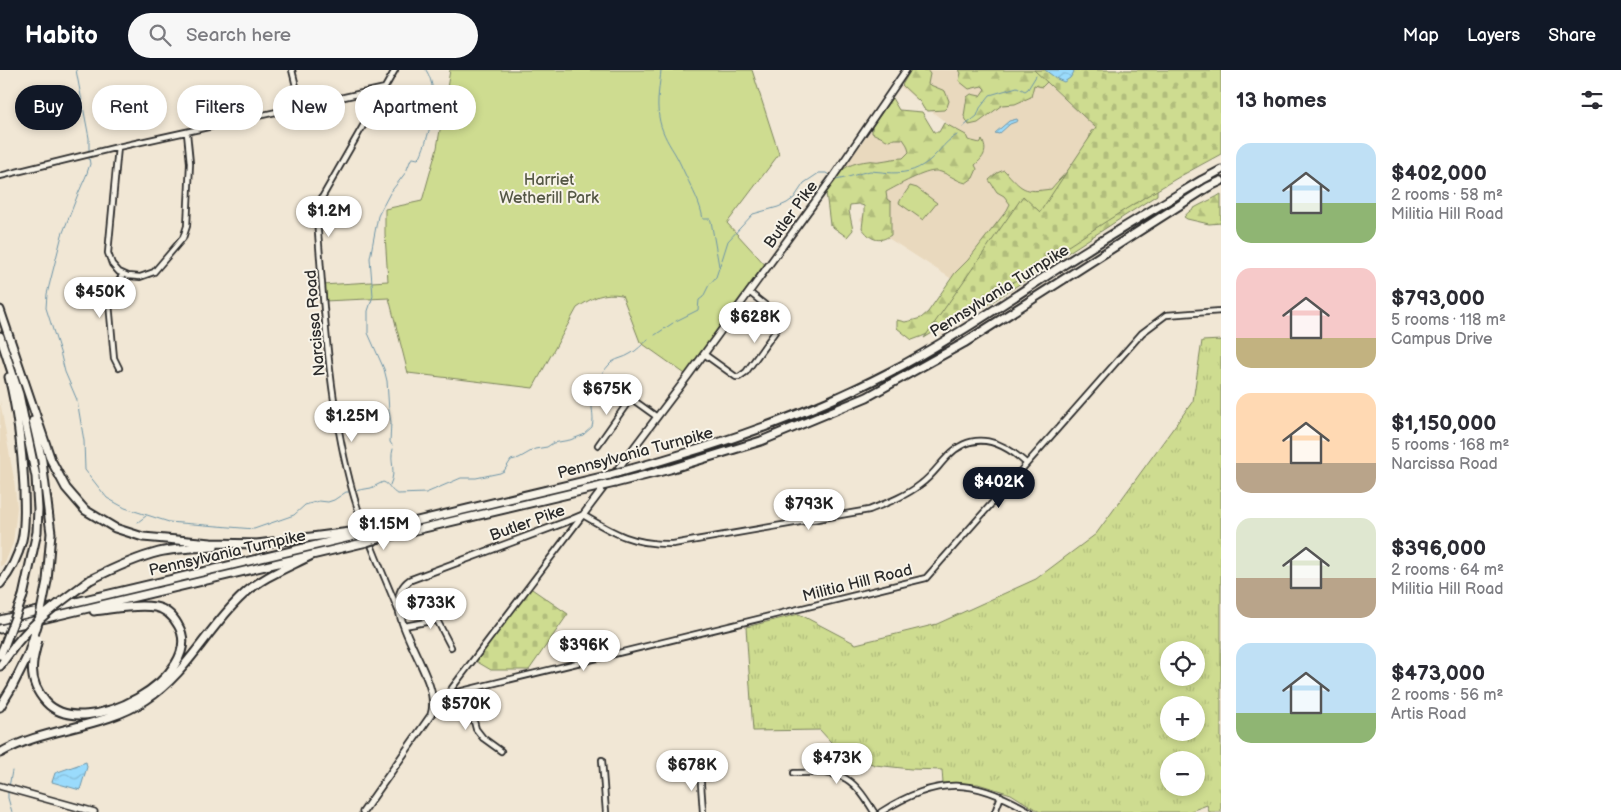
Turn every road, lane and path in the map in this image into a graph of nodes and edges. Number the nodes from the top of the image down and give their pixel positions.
1 (292, 70) edge
2 (395, 70) edge
3 (906, 70) edge
4 (296, 85) edge
5 (387, 85) edge
6 (273, 113) edge
7 (361, 130) edge
8 (186, 133) junction
9 (118, 148) junction
10 (1221, 170) edge
11 (0, 176) edge
12 (1221, 181) edge
13 (123, 274) junction
14 (749, 292) junction
15 (0, 310) edge
16 (1221, 311) edge
17 (0, 336) edge
18 (0, 341) edge
19 (704, 354) junction
20 (119, 368) dead end
21 (26, 392) junction
22 (625, 394) dead end
23 (631, 398) junction
24 (657, 417) junction
25 (598, 445) dead end
26 (1026, 464) junction
27 (583, 515) junction
28 (367, 531) junction
29 (260, 544) junction
30 (312, 555) junction
31 (0, 584) edge
32 (66, 614) junction
33 (400, 614) junction
34 (0, 620) edge
35 (404, 626) junction
36 (0, 629) edge
37 (451, 647) dead end
38 (0, 653) edge
39 (31, 656) junction
40 (0, 666) edge
41 (466, 690) junction
42 (450, 694) junction
43 (0, 707) edge
44 (431, 715) junction
45 (501, 751) dead end
46 (0, 753) edge
47 (602, 760) dead end
48 (700, 770) dead end
49 (794, 773) dead end
50 (0, 786) edge
51 (1002, 796) junction
52 (94, 812) edge
53 (363, 812) edge
54 (606, 812) edge
55 (703, 812) edge
56 (874, 812) edge
57 (881, 812) edge
58 (995, 812) edge
59 (1030, 812) edge

1 - 4 street
2 - 5 street, Narcissa Road
3 - 14 main road, Butler Pike
6 - 8 street
7 - 33 street, Narcissa Road
8 - 9 street
8 - 13 street
9 - 11 street
9 - 13 street
10 - 28 highway, Pennsylvania Turnpike, bridge
12 - 30 highway, Pennsylvania Turnpike, bridge
13 - 20 street
14 - 19 main road, Butler Pike
14 - 19 street
15 - 21 highway
16 - 26 street, Militia Hill Road
17 - 38 highway, bridge
18 - 31 highway
19 - 24 main road, Butler Pike
21 - 29 highway
21 - 39 highway, bridge
22 - 23 street
23 - 24 street
23 - 25 street
24 - 27 main road, Butler Pike
26 - 27 street
26 - 41 street, Militia Hill Road
27 - 33 main road, Butler Pike
27 - 42 street
28 - 29 highway
28 - 34 highway, Pennsylvania Turnpike
29 - 40 highway, bridge
30 - 32 highway, Pennsylvania Turnpike
30 - 46 highway
32 - 36 highway, Pennsylvania Turnpike
32 - 39 highway
33 - 35 main road, Butler Pike
35 - 37 street
35 - 44 main road, Butler Pike
39 - 43 highway
41 - 42 street, Militia Hill Road
41 - 45 street
42 - 44 street
44 - 53 main road
47 - 54 street
48 - 55 street
49 - 56 street
50 - 52 main road
51 - 57 street
51 - 58 street
51 - 59 street

